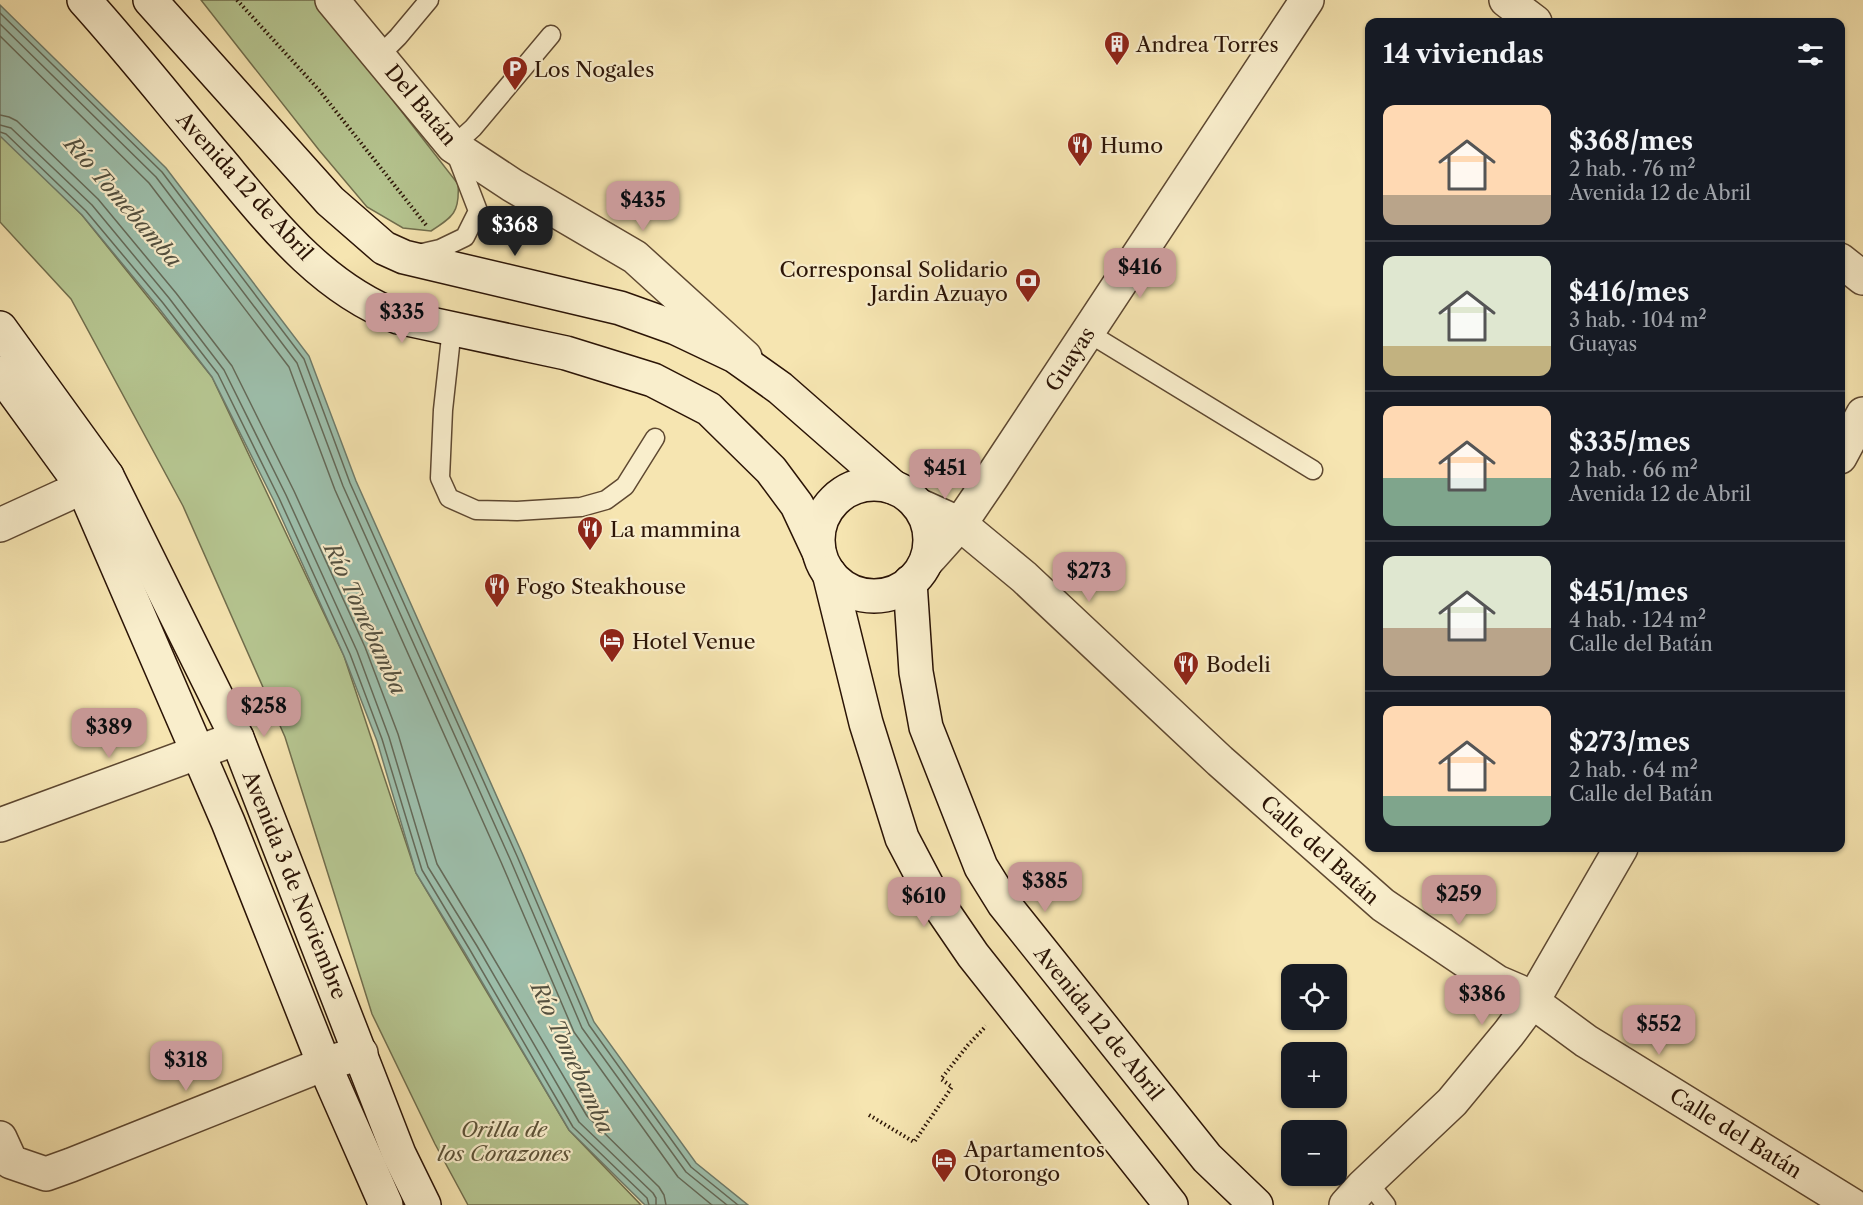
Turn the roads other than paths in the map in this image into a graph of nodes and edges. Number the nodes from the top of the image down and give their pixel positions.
1 (84, 0) edge
2 (150, 0) edge
3 (333, 0) edge
4 (429, 0) edge
5 (1307, 0) edge
6 (1506, 0) edge
7 (1530, 18) edge
8 (551, 35) dead end
9 (379, 56) junction
10 (453, 146) junction
11 (404, 257) junction
12 (1845, 264) edge
13 (1863, 278) edge
14 (0, 328) edge
15 (452, 328) junction
16 (1087, 333) junction
17 (0, 373) edge
18 (780, 388) junction
19 (1863, 414) edge
20 (655, 438) dead end
21 (1845, 448) edge
22 (1313, 470) dead end
23 (95, 482) junction
24 (905, 496) junction
25 (960, 524) junction
26 (0, 525) edge
27 (824, 563) junction
28 (918, 572) junction
29 (237, 738) junction
30 (198, 754) junction
31 (0, 825) edge
32 (1619, 852) edge
33 (1532, 1002) junction
34 (361, 1053) junction
35 (324, 1064) junction
36 (0, 1138) edge
37 (1377, 1193) edge
38 (386, 1205) edge
39 (424, 1205) edge
40 (1171, 1205) edge
41 (1256, 1205) edge
42 (1346, 1205) edge
43 (1852, 1205) edge

1 - 15 street, Avenida 12 de Abril
2 - 11 street, Avenida 12 de Abril
3 - 9 street, Del Batán
4 - 9 lane
5 - 16 street, Guayas
6 - 7 street
8 - 10 lane
9 - 10 street, Del Batán
10 - 11 lane
10 - 18 street, Del Batán
11 - 18 street, Avenida 12 de Abril
12 - 13 street
14 - 23 street, Avenida 3 de Noviembre
15 - 20 lane
15 - 27 street, Avenida 12 de Abril
16 - 22 lane
16 - 25 street, Guayas
17 - 23 street, Avenida 3 de Noviembre
18 - 24 street, Avenida 12 de Abril
19 - 21 street
23 - 26 street
23 - 29 street, Avenida 3 de Noviembre
23 - 30 street, Avenida 3 de Noviembre
24 - 25 street, Calle del Batán
24 - 27 street, Avenida 12 de Abril
24 - 28 street, Avenida 12 de Abril
25 - 28 street, Guayas
25 - 33 street, Calle del Batán
27 - 28 street, Avenida 12 de Abril
27 - 40 street, Avenida 12 de Abril
28 - 41 street, Avenida 12 de Abril
29 - 30 street
29 - 34 street, Avenida 3 de Noviembre
30 - 31 street
30 - 35 street, Avenida 3 de Noviembre
32 - 33 street
33 - 37 street
33 - 43 street, Calle del Batán
34 - 35 street
34 - 39 street, Avenida 3 de Noviembre
35 - 36 street
35 - 38 street, Avenida 3 de Noviembre
37 - 42 street

